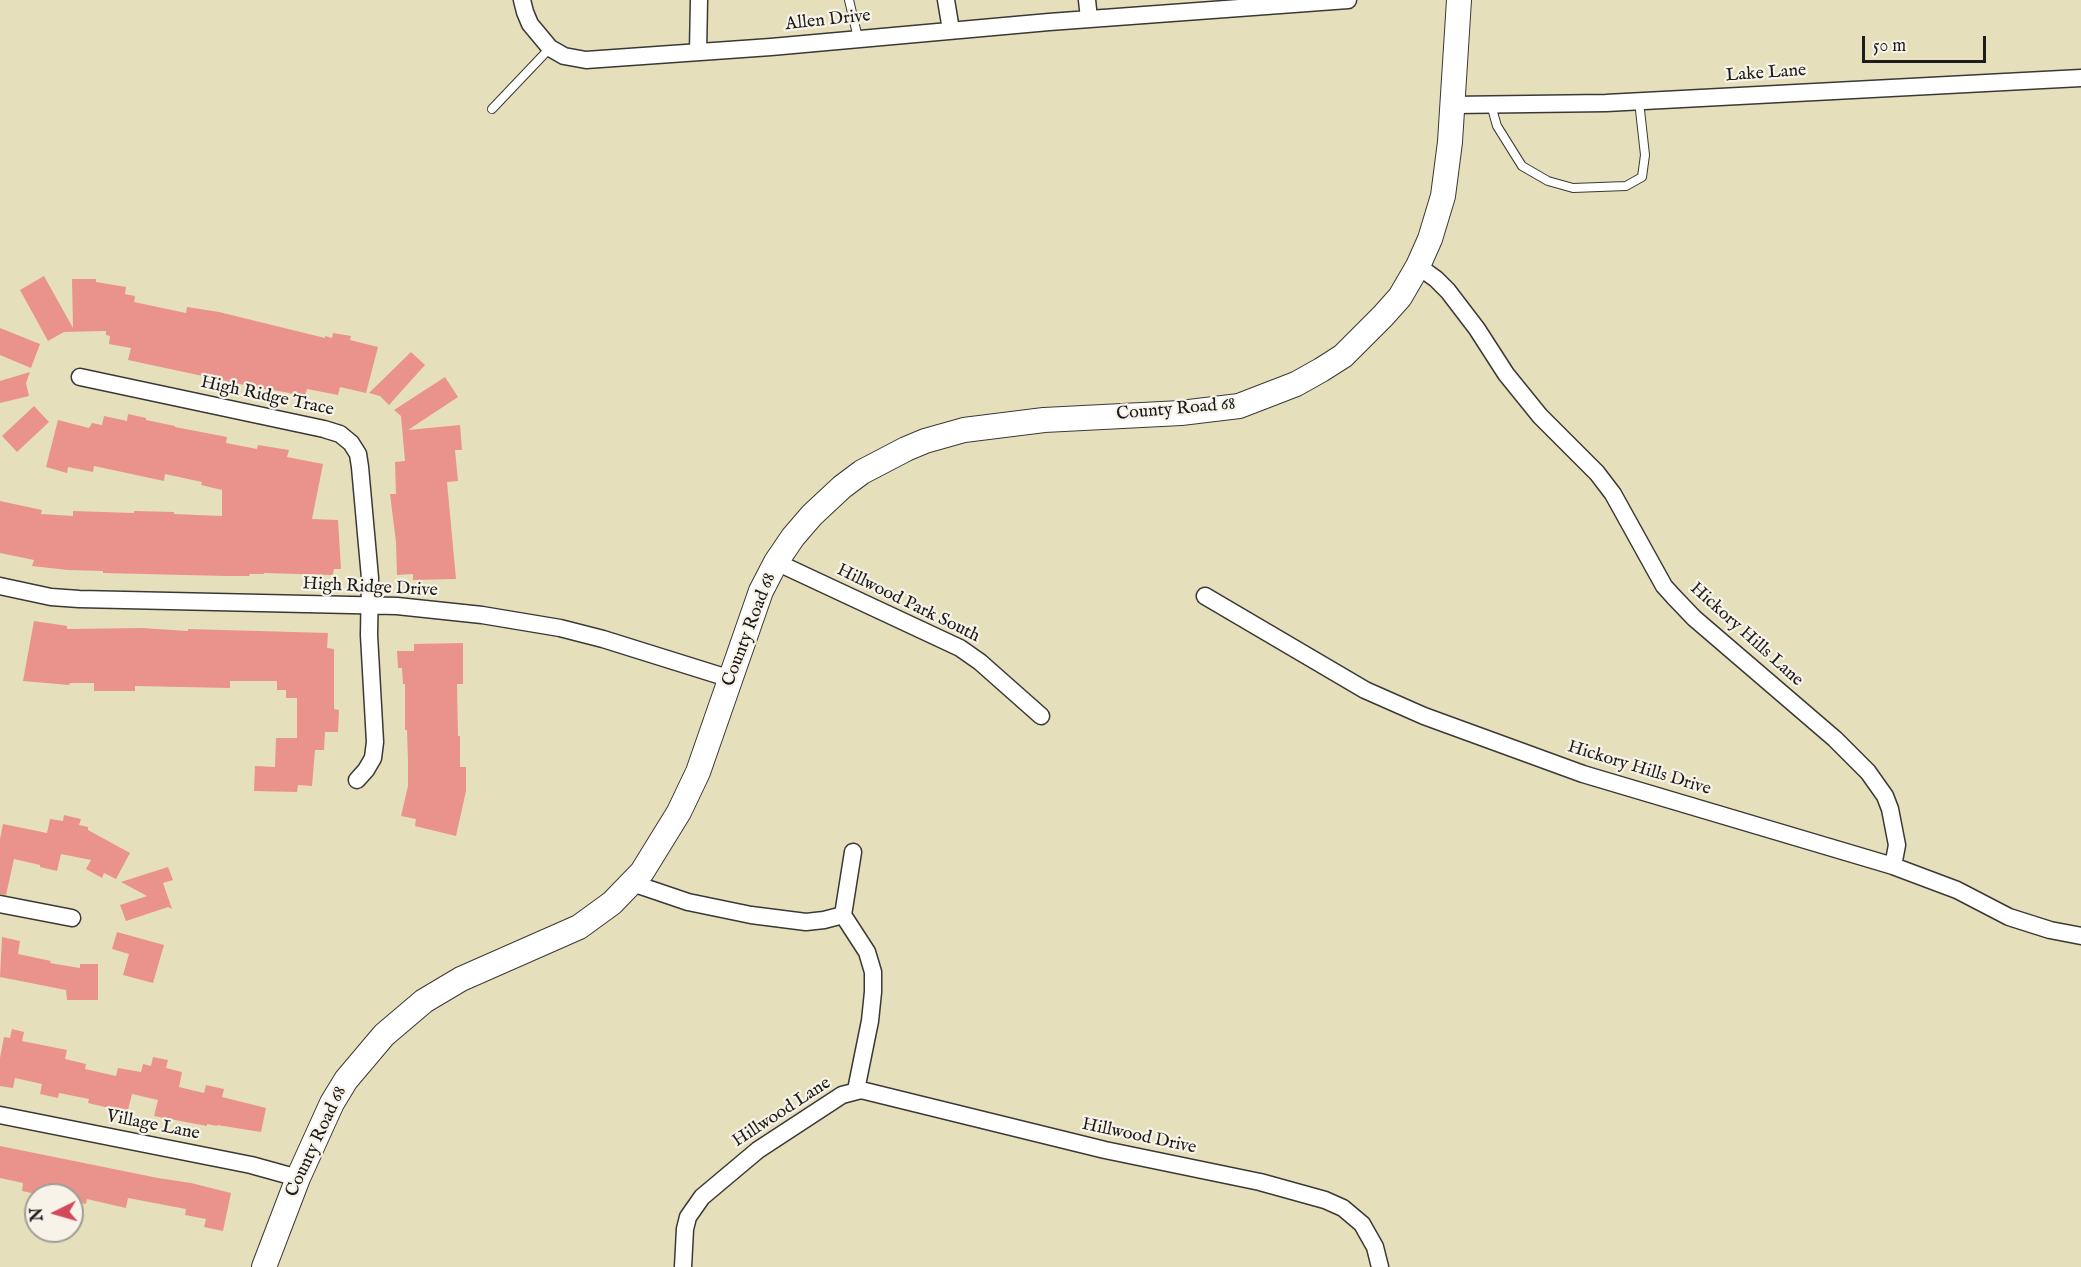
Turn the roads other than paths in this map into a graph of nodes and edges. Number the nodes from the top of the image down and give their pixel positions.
1 (522, 0) edge
2 (699, 0) edge
3 (849, 0) edge
4 (946, 0) edge
5 (1088, 0) edge
6 (1348, 0) edge
7 (1459, 0) edge
8 (1317, 1) edge
9 (1089, 19) junction
10 (951, 30) junction
11 (858, 38) junction
12 (549, 48) junction
13 (698, 52) junction
14 (2081, 78) edge
15 (1639, 101) junction
16 (1453, 105) junction
17 (1491, 105) junction
18 (492, 109) dead end
19 (1418, 266) junction
20 (80, 377) dead end
21 (776, 562) junction
22 (0, 586) edge
23 (1205, 596) dead end
24 (370, 605) junction
25 (731, 679) junction
26 (1041, 716) dead end
27 (357, 780) dead end
28 (854, 852) dead end
29 (1893, 866) junction
30 (632, 883) junction
31 (0, 904) edge
32 (843, 915) junction
33 (72, 918) dead end
34 (2081, 936) edge
35 (856, 1090) junction
36 (0, 1115) edge
37 (298, 1178) junction
38 (264, 1267) edge
39 (683, 1267) edge
40 (1380, 1267) edge

1 - 12 street
2 - 13 street
3 - 11 lane
4 - 10 street
5 - 9 street
6 - 8 street, Allen Drive
7 - 16 street, County Road 68
8 - 9 street, Allen Drive
9 - 10 street, Allen Drive
10 - 11 street, Allen Drive
11 - 13 street, Allen Drive
12 - 13 street, Allen Drive
12 - 18 lane
14 - 15 street, Lake Lane
15 - 17 street, Lake Lane
15 - 17 lane
16 - 17 street, Lake Lane
16 - 19 street, County Road 68
19 - 21 street, County Road 68
19 - 29 street, Hickory Hills Lane
20 - 24 street, High Ridge Trace
21 - 25 street, County Road 68
21 - 26 street, Hillwood Park South
22 - 24 street, High Ridge Drive
23 - 29 street, Hickory Hills Drive
24 - 25 street, High Ridge Drive
24 - 27 street, High Ridge Trace
25 - 30 street, County Road 68
28 - 32 street
29 - 34 street, Hickory Hills Drive
30 - 32 street
30 - 37 street, County Road 68
31 - 33 street
32 - 35 street, Hillwood Lane
35 - 39 street, Hillwood Lane
35 - 40 street, Hillwood Drive
36 - 37 street, Village Lane
37 - 38 street, County Road 68

